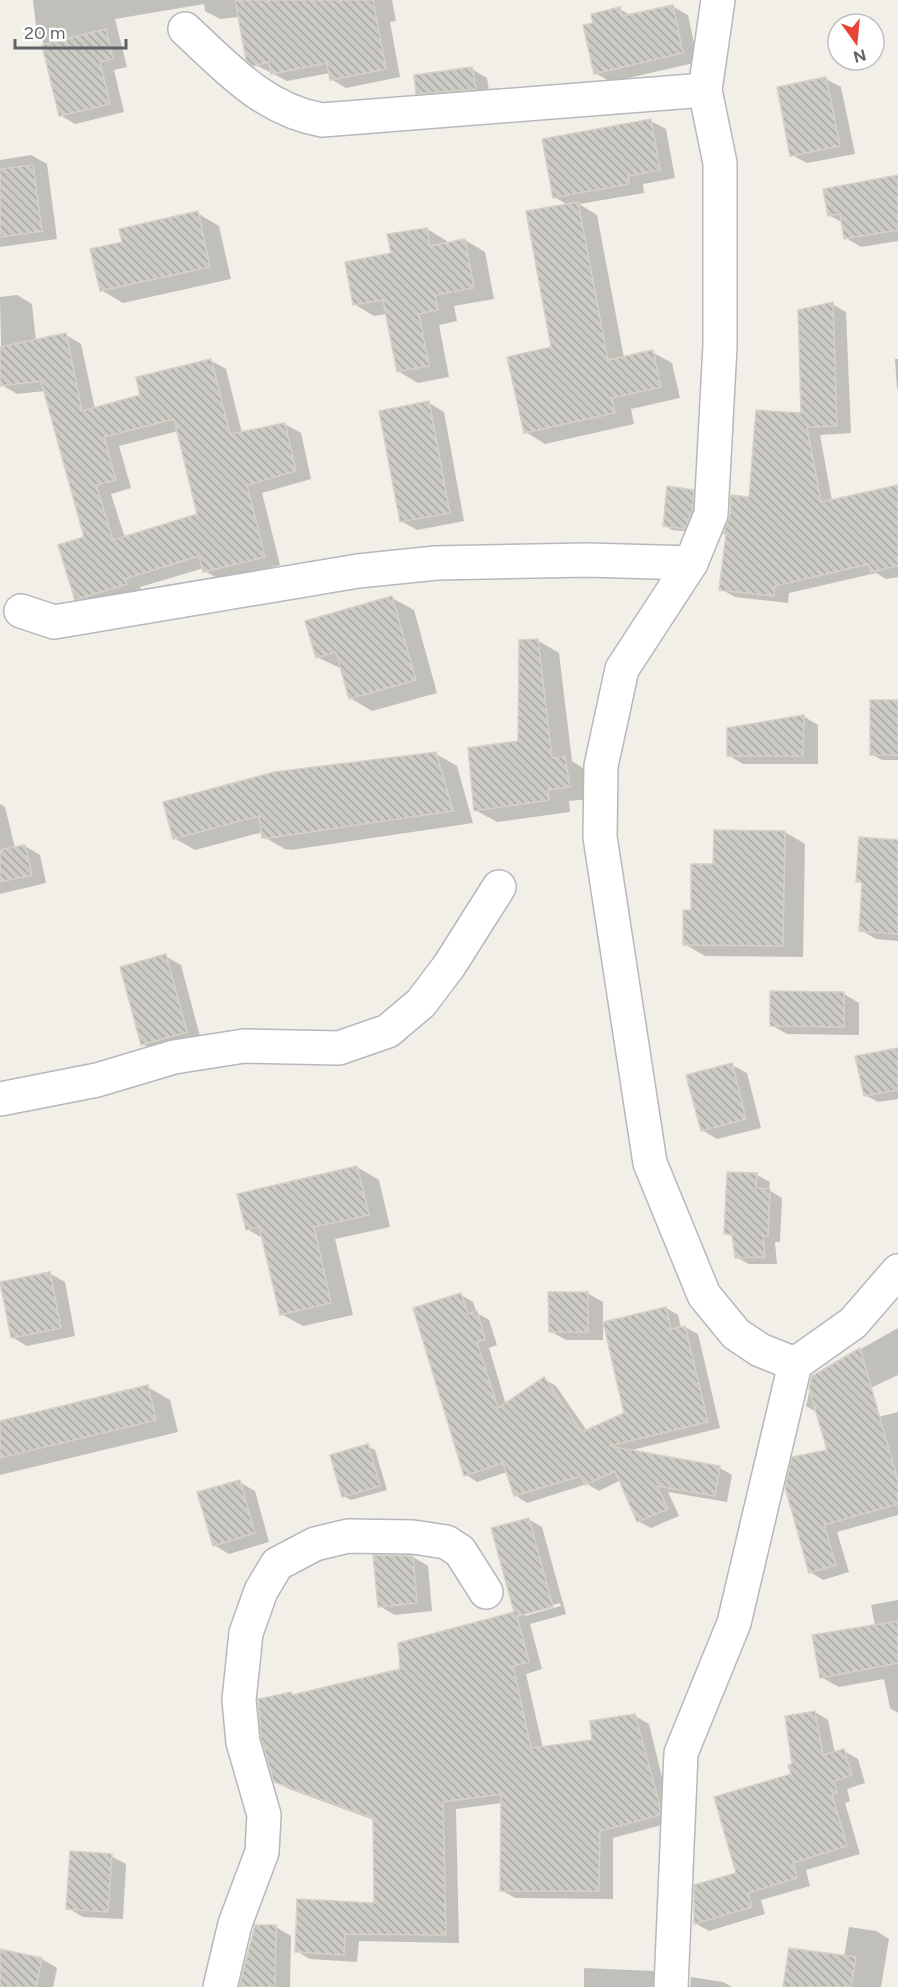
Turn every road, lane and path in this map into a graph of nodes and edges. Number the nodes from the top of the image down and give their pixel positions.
1 (718, 0) edge
2 (185, 29) dead end
3 (705, 90) junction
4 (691, 563) junction
5 (21, 611) dead end
6 (498, 887) dead end
7 (0, 1099) edge
8 (898, 1271) edge
9 (795, 1365) junction
10 (486, 1592) dead end
11 (220, 1987) edge
12 (671, 1987) edge

1 - 3 street
2 - 3 street
3 - 4 street
4 - 5 street
4 - 9 street
6 - 7 street
8 - 9 street
9 - 12 street
10 - 11 street

